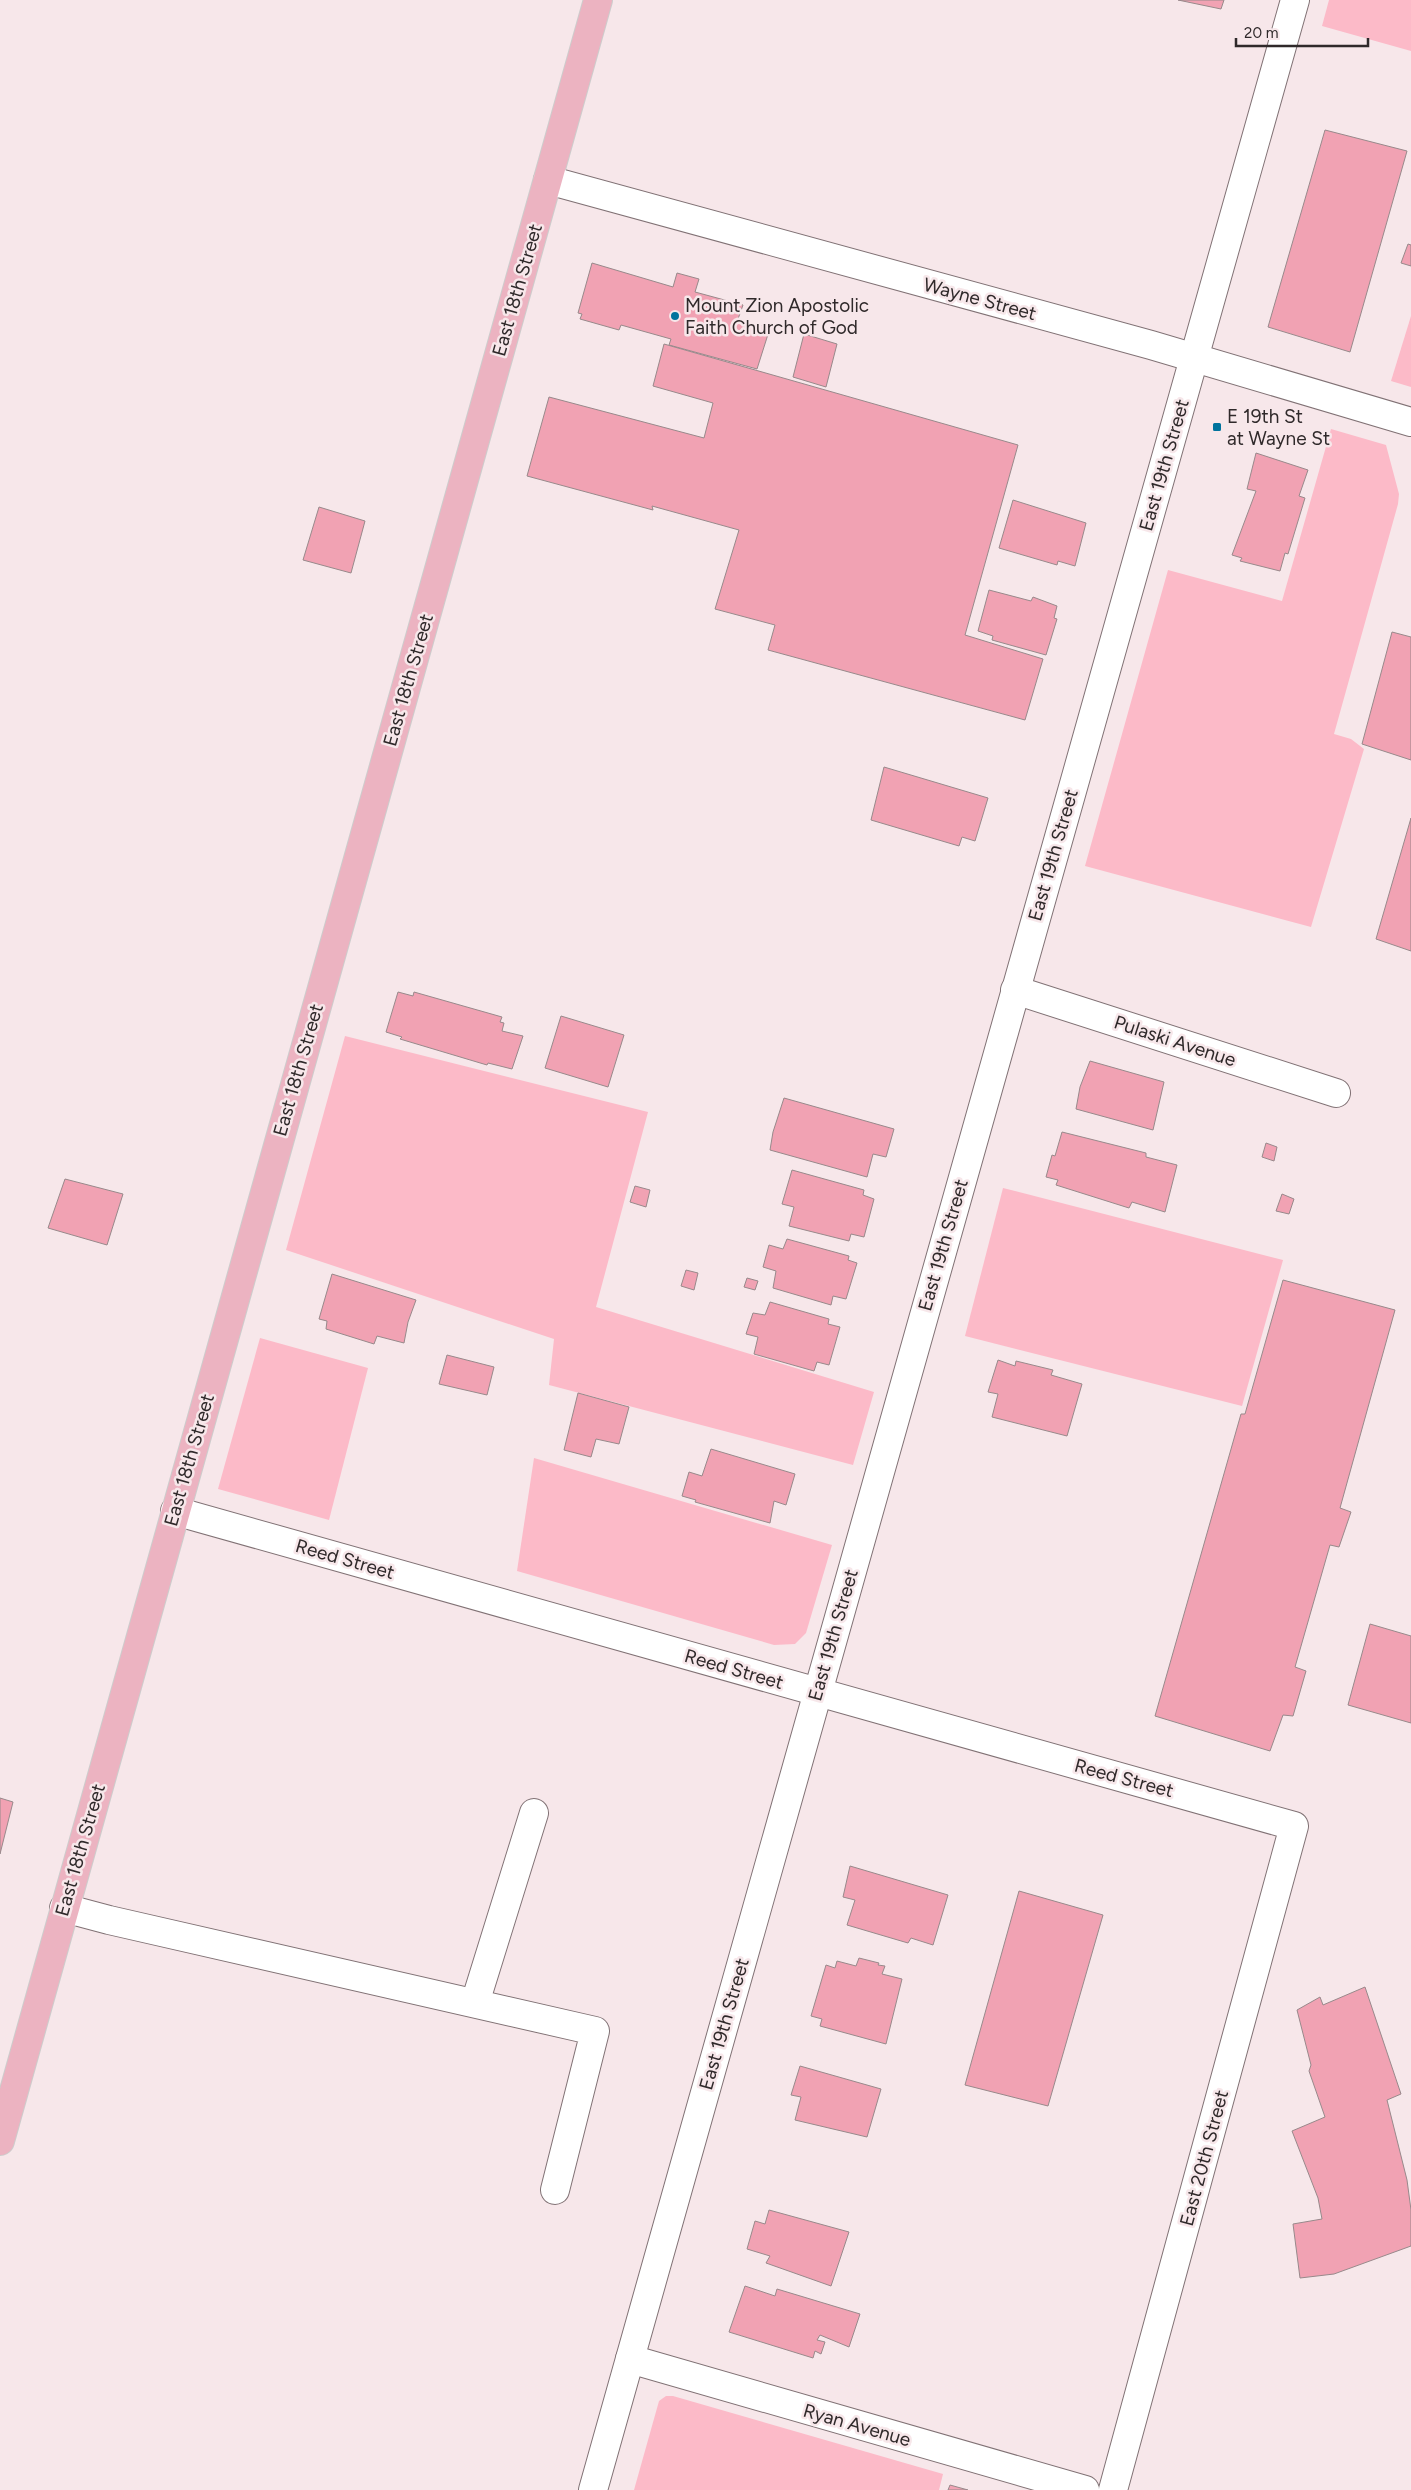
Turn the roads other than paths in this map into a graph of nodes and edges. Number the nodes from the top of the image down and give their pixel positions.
1 (598, 0) edge
2 (1295, 0) edge
3 (548, 180) junction
4 (1194, 359) junction
5 (1411, 422) edge
6 (1015, 990) junction
7 (1336, 1093) dead end
8 (175, 1511) junction
9 (817, 1692) junction
10 (534, 1812) dead end
11 (1294, 1826) joint
12 (64, 1908) junction
13 (475, 2003) junction
14 (0, 2140) edge
15 (555, 2190) dead end
16 (630, 2359) junction
17 (593, 2490) edge
18 (1085, 2490) edge
19 (1113, 2490) edge

1 - 3 main road, East 18th Street
2 - 4 street, East 19th Street
3 - 4 street, Wayne Street
3 - 8 main road, East 18th Street
4 - 5 street, Wayne Street
4 - 6 street, East 19th Street
6 - 7 street, Pulaski Avenue
6 - 9 street, East 19th Street
8 - 9 street, Reed Street
8 - 12 main road, East 18th Street
9 - 11 street, Reed Street
9 - 16 street, East 19th Street
10 - 13 street
11 - 19 street, East 20th Street
12 - 13 street
12 - 14 main road, East 18th Street
13 - 15 street
16 - 17 street, East 19th Street
16 - 18 street, Ryan Avenue

